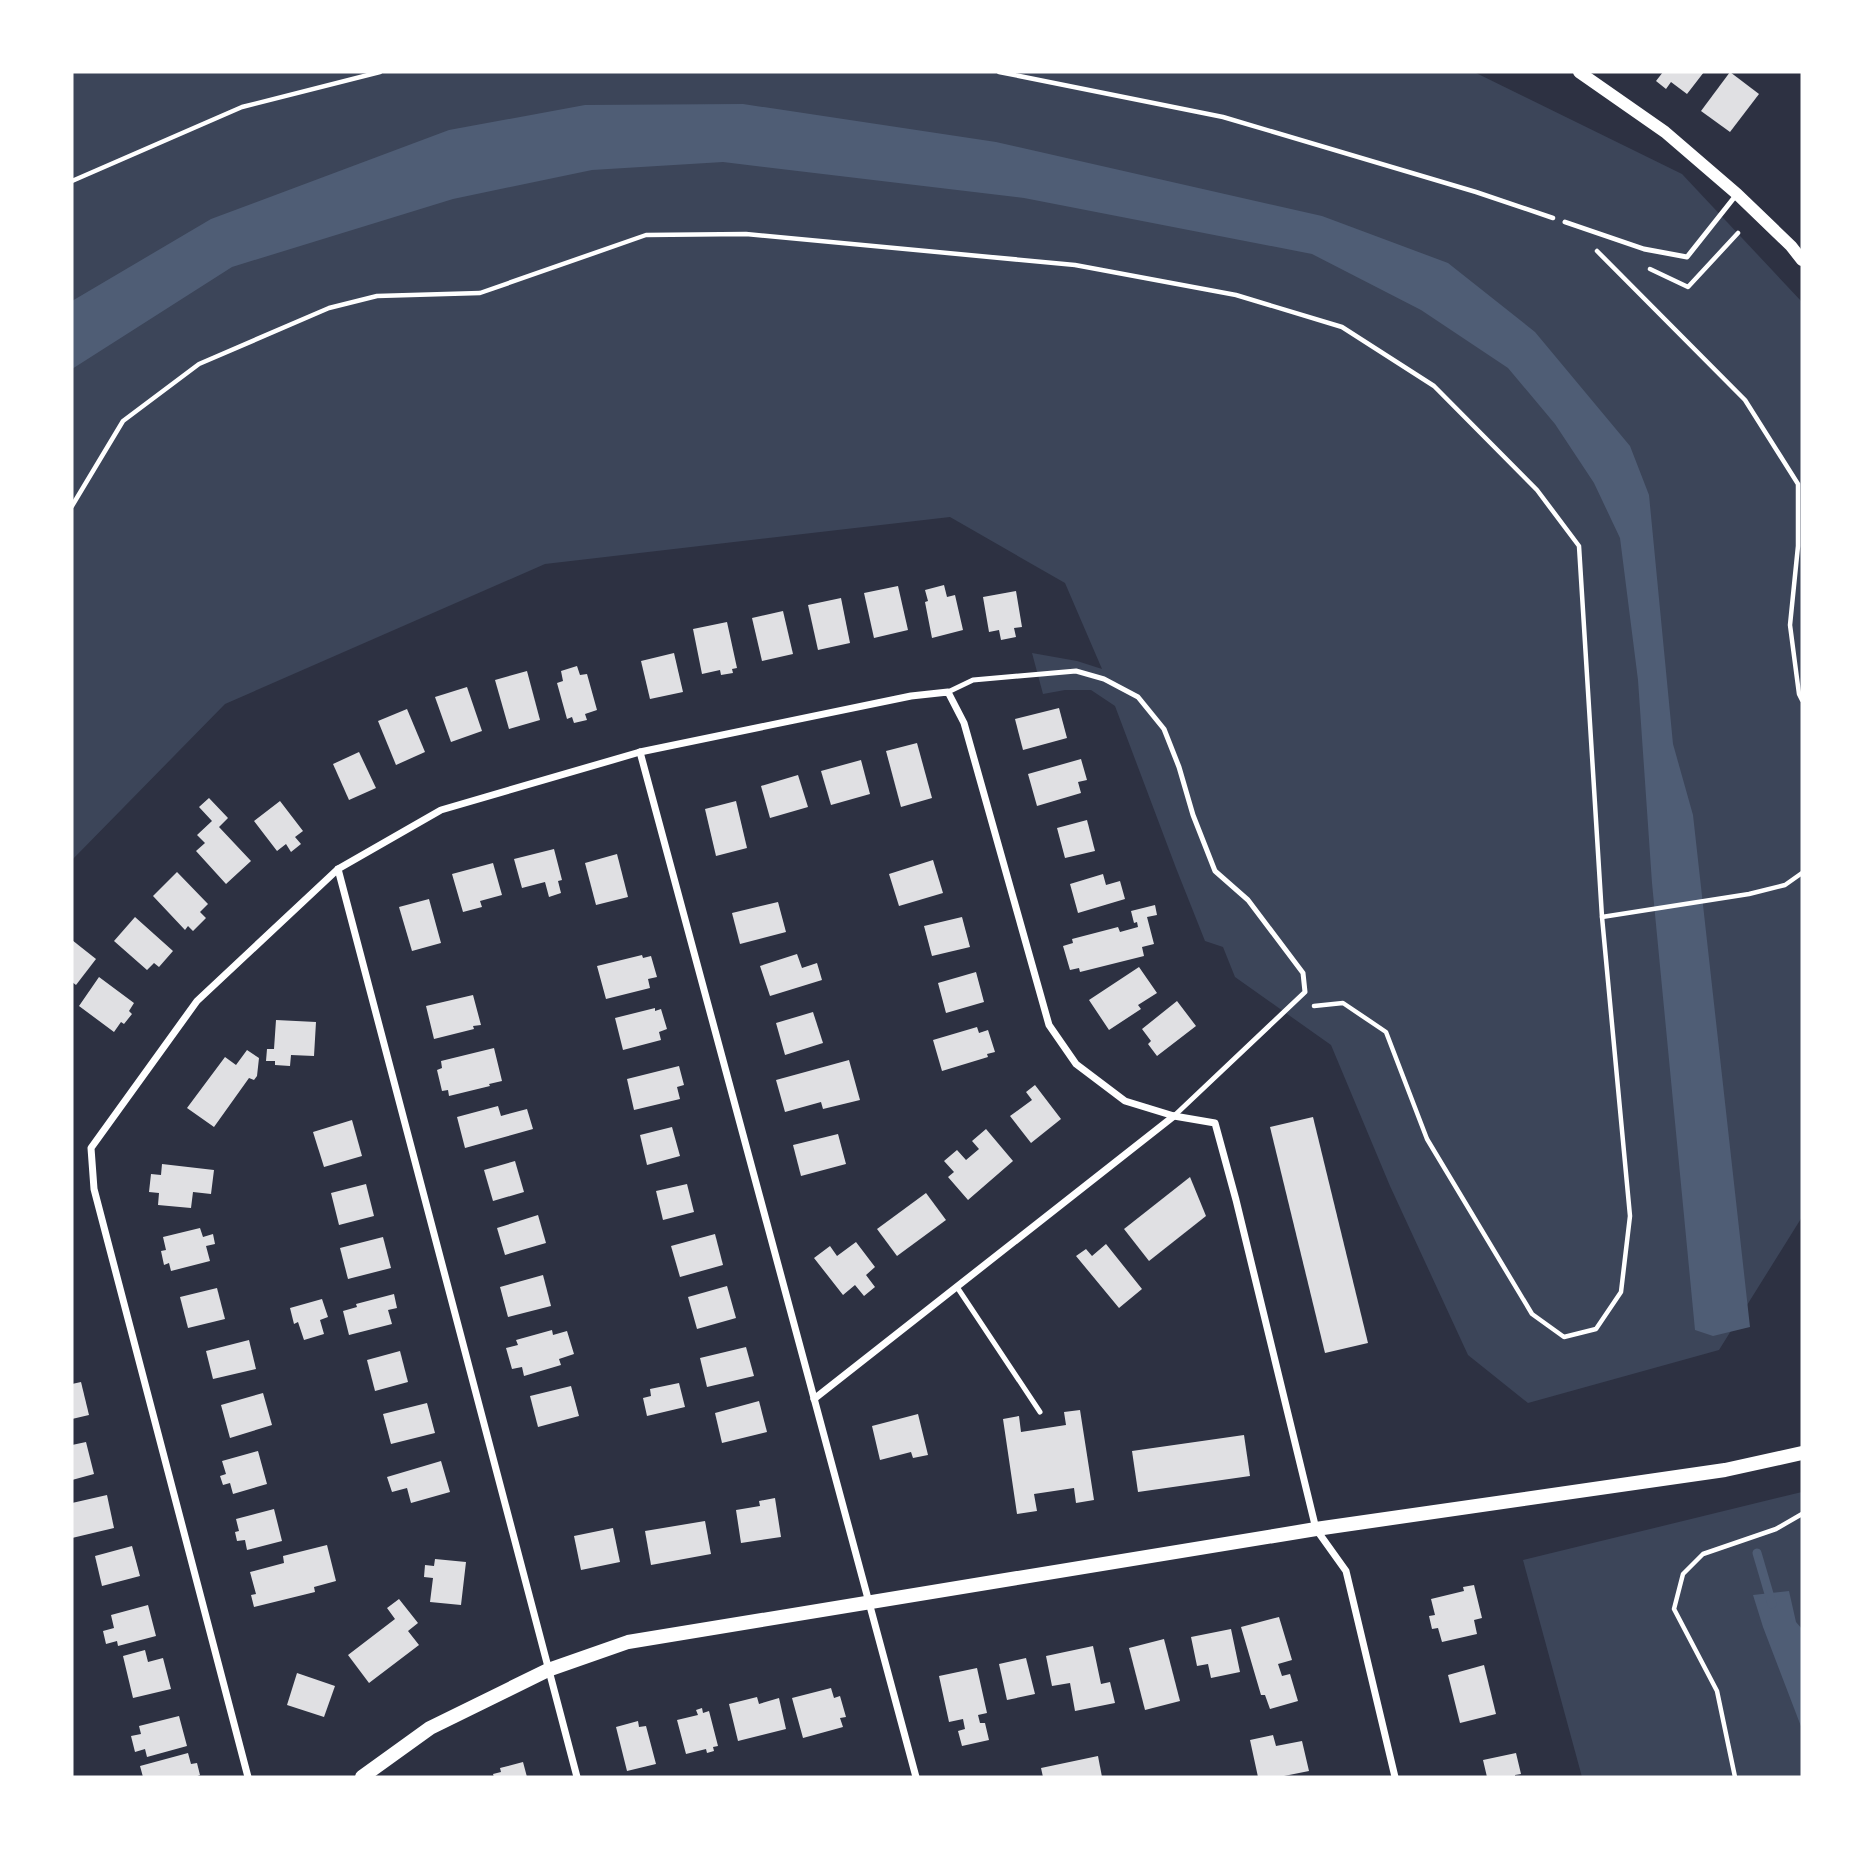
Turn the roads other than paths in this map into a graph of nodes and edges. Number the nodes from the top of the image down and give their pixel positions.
1 (1579, 72) edge
2 (1737, 194) junction
3 (1565, 222) road end
4 (1802, 260) edge
5 (948, 692) junction
6 (640, 752) junction
7 (338, 869) junction
8 (1174, 1116) junction
9 (957, 1287) junction
10 (814, 1399) junction
11 (1040, 1412) dead end
12 (1802, 1453) edge
13 (1316, 1529) junction
14 (869, 1601) junction
15 (548, 1670) junction
16 (248, 1777) edge
17 (362, 1777) edge
18 (577, 1777) edge
19 (916, 1777) edge
20 (1395, 1777) edge

1 - 2 street
2 - 3 lane
2 - 4 street
5 - 6 street
5 - 8 street
5 - 8 lane
6 - 7 street
6 - 10 street
7 - 15 street
7 - 16 street
8 - 9 street
8 - 13 street
9 - 10 street
9 - 11 lane
10 - 14 street
12 - 13 main road
13 - 14 main road
13 - 20 street
14 - 15 main road
14 - 19 street
15 - 17 main road
15 - 18 street

